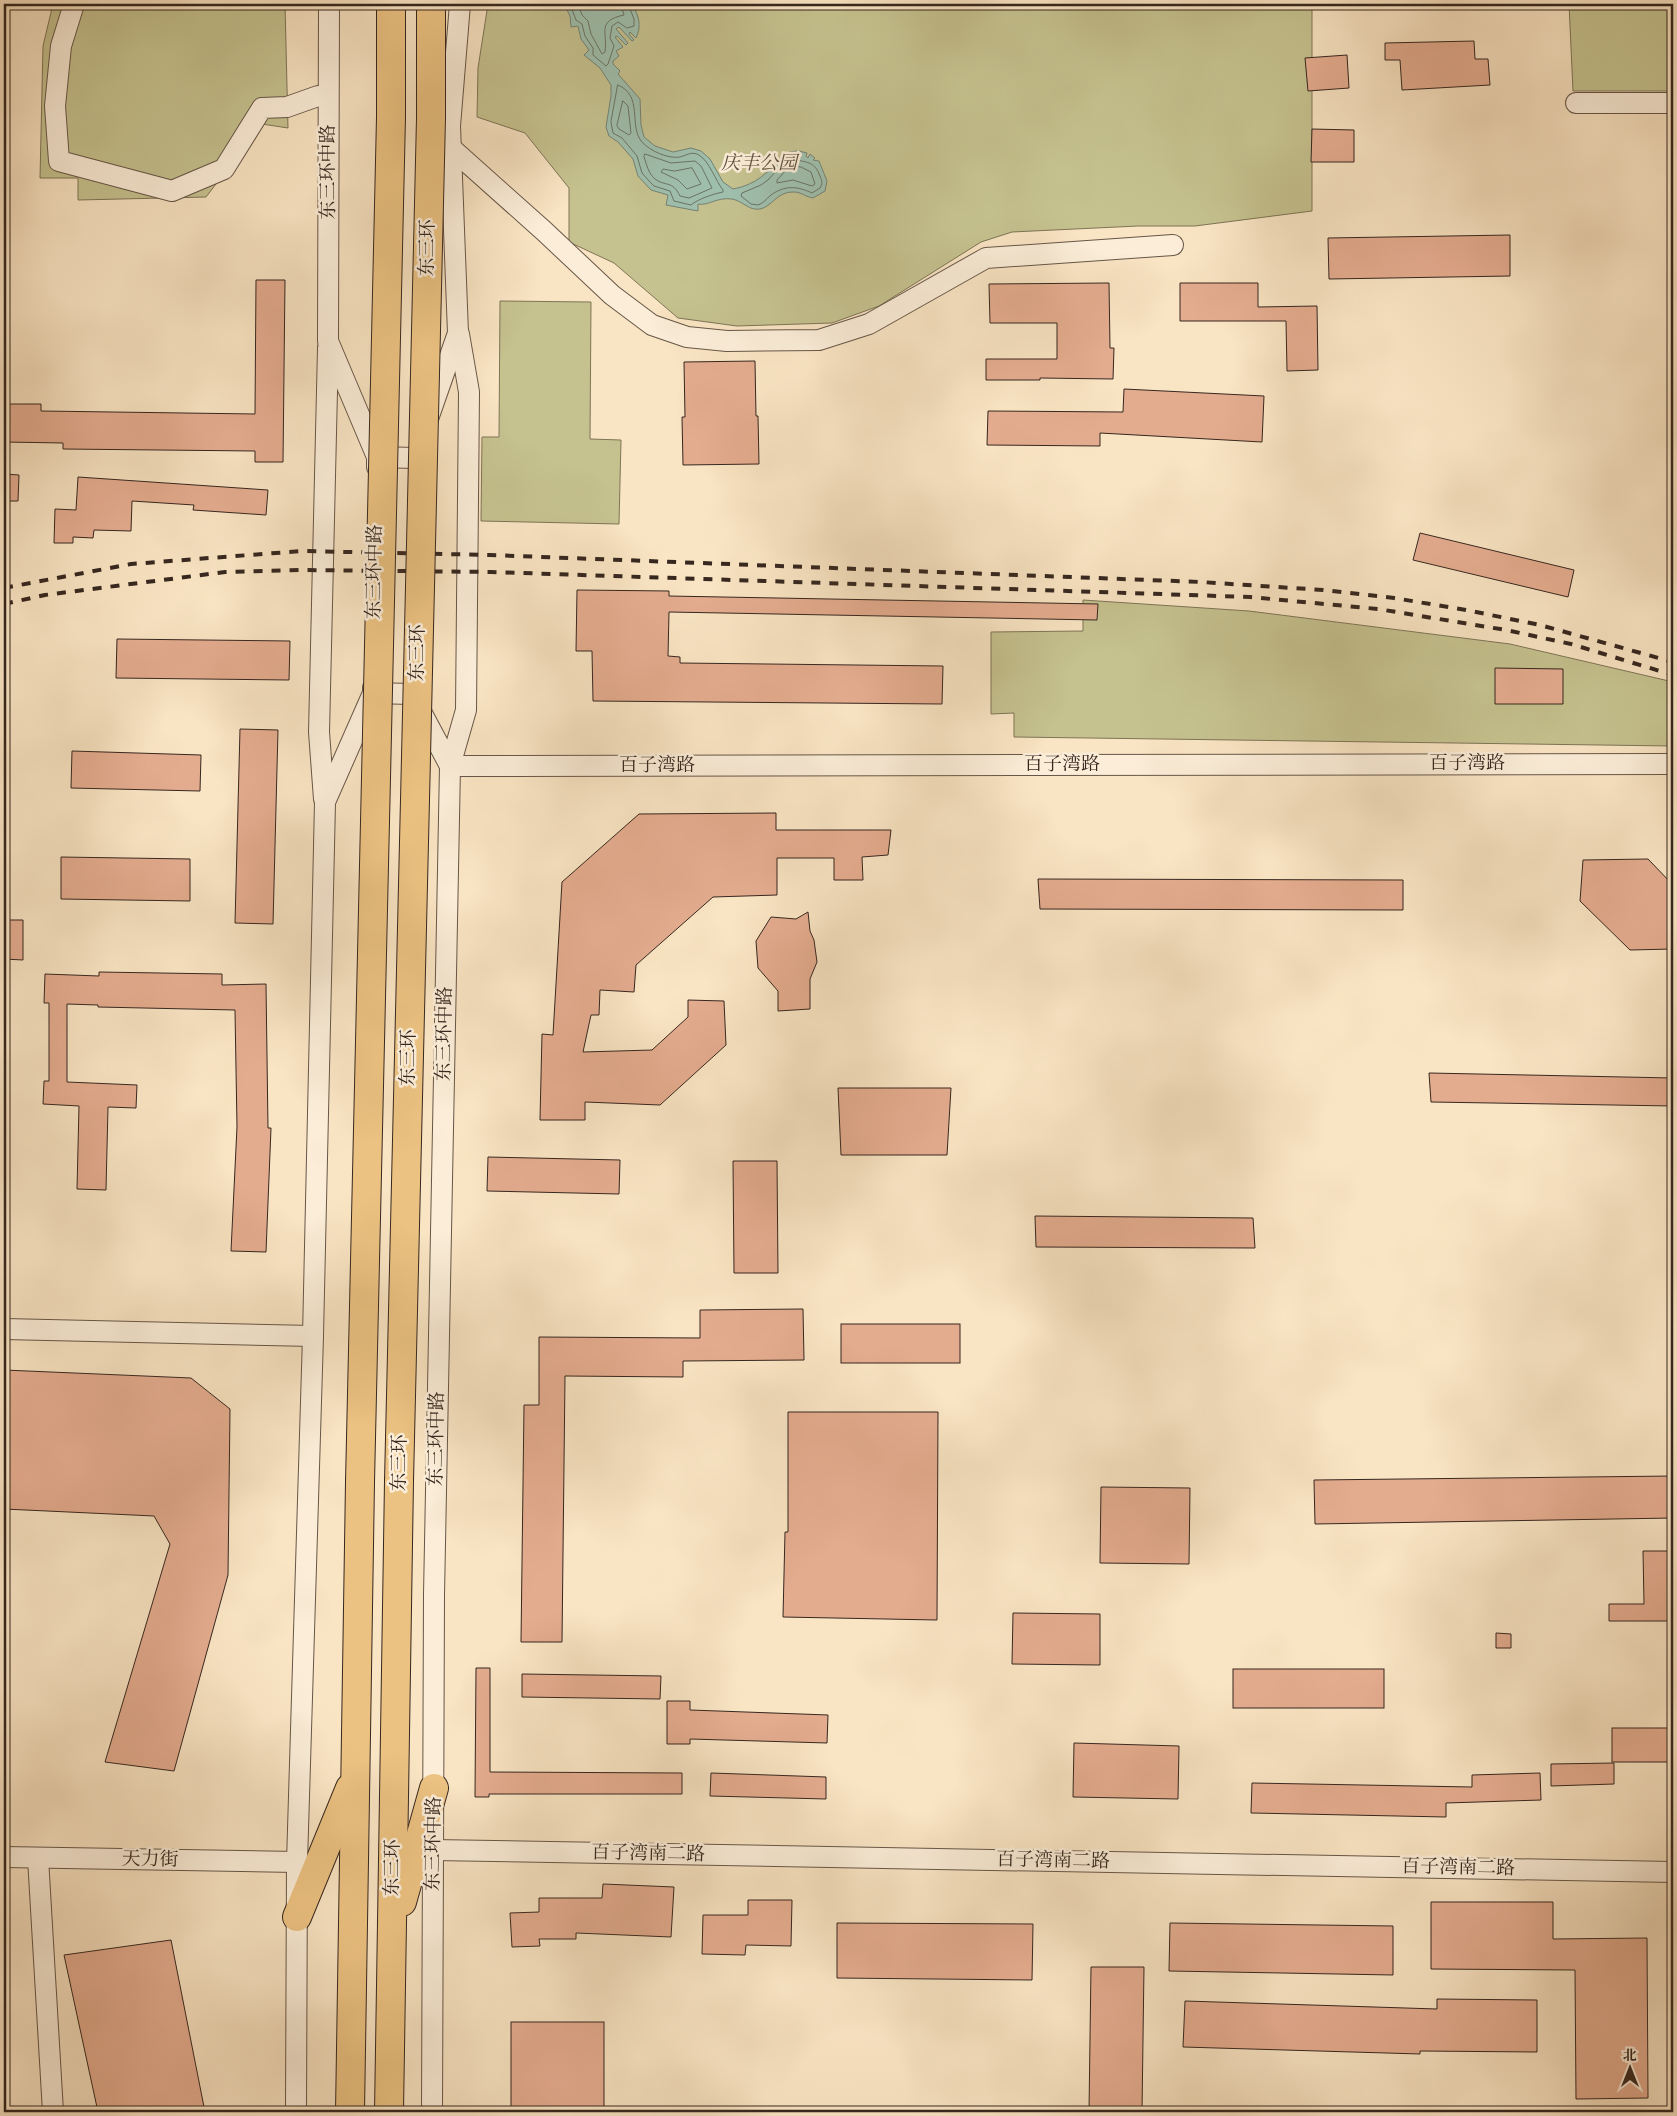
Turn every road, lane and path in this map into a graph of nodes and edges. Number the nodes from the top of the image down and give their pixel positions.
1 (74, 4) edge
2 (330, 4) edge
3 (390, 4) edge
4 (431, 4) edge
5 (460, 4) edge
6 (318, 96) dead end
7 (1576, 103) dead end
8 (1673, 103) edge
9 (451, 148) junction
10 (1173, 245) dead end
11 (458, 333) junction
12 (328, 341) junction
13 (377, 457) junction
14 (414, 458) junction
15 (373, 693) junction
16 (411, 694) junction
17 (1673, 764) edge
18 (450, 766) junction
19 (325, 802) junction
20 (4, 1330) edge
21 (313, 1336) junction
22 (356, 1776) junction
23 (434, 1788) junction
24 (434, 1850) junction
25 (4, 1857) edge
26 (38, 1858) junction
27 (297, 1862) junction
28 (1673, 1872) edge
29 (297, 1917) junction
30 (392, 1940) junction
31 (53, 2112) edge
32 (296, 2112) edge
33 (350, 2112) edge
34 (389, 2112) edge
35 (432, 2112) edge

1 - 6 street
2 - 12 street, 东三环中路
3 - 22 highway, 东三环, bridge
4 - 30 highway, 东三环, bridge
5 - 9 street, 东三环中路
7 - 8 street
9 - 10 street
9 - 11 street, 东三环中路
11 - 14 street, 东三环中路
11 - 18 street, 东三环中路
12 - 13 street, 东三环中路
12 - 19 street, 东三环中路
13 - 14 street
13 - 15 street, 东三环中路
14 - 16 street, 东三环中路
15 - 16 street
15 - 19 street, 东三环中路
16 - 18 street, 东三环中路
17 - 18 street, 百子湾路
18 - 23 street, 东三环中路
19 - 21 street, 东三环中路
20 - 21 street
21 - 27 street, 东三环中路
22 - 29 highway
22 - 33 highway, 东三环
23 - 24 street, 东三环中路
23 - 30 highway
24 - 28 street, 百子湾南二路
24 - 35 street, 东三环中路
25 - 26 street, 天力街
26 - 27 street, 天力街
26 - 31 street
27 - 29 street, 东三环中路
29 - 32 street, 东三环中路
30 - 34 highway, 东三环

